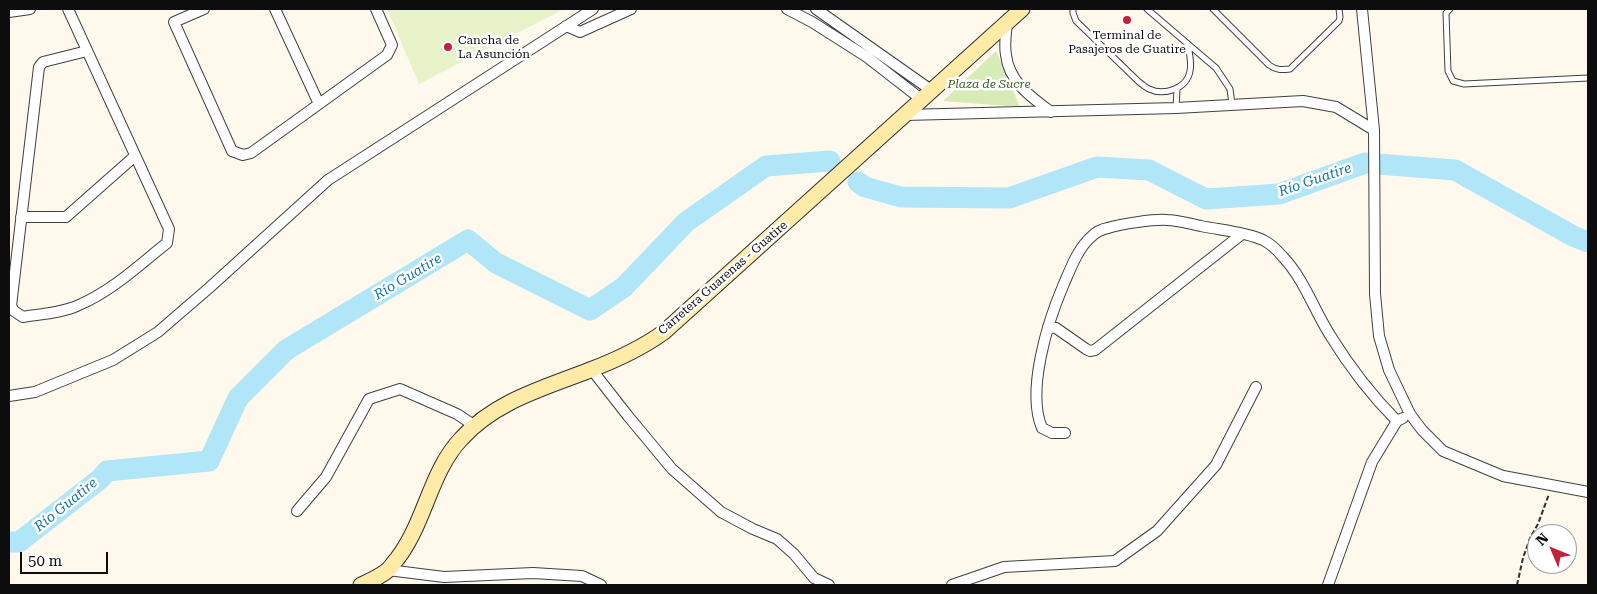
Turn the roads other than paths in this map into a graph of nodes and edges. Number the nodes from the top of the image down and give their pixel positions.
1 (30, 9) edge
2 (68, 9) edge
3 (204, 9) edge
4 (275, 9) edge
5 (376, 9) edge
6 (593, 9) edge
7 (631, 9) edge
8 (787, 9) edge
9 (816, 9) edge
10 (1022, 9) edge
11 (1073, 9) edge
12 (1147, 9) edge
13 (1213, 9) edge
14 (1339, 9) edge
15 (1362, 9) edge
16 (1450, 9) edge
17 (9, 12) edge
18 (1007, 23) junction
19 (566, 26) junction
20 (1188, 44) junction
21 (87, 51) junction
22 (1588, 78) edge
23 (1177, 88) junction
24 (926, 94) junction
25 (319, 104) junction
26 (1232, 104) junction
27 (1176, 108) junction
28 (1051, 112) junction
29 (905, 115) junction
30 (1374, 130) junction
31 (135, 156) junction
32 (21, 217) junction
33 (1242, 234) junction
34 (1048, 327) junction
35 (592, 370) junction
36 (1256, 387) dead end
37 (9, 396) edge
38 (1410, 414) junction
39 (1397, 421) junction
40 (475, 426) junction
41 (1065, 433) dead end
42 (1588, 492) edge
43 (297, 511) dead end
44 (388, 570) junction
45 (812, 582) edge
46 (369, 584) edge
47 (601, 585) edge
48 (829, 585) edge
49 (952, 585) edge
50 (1328, 585) edge

1 - 17 street
2 - 21 street
3 - 25 street
4 - 25 street
5 - 25 street
6 - 19 street
7 - 19 street
8 - 24 street
9 - 24 street
10 - 18 main road, Carretera Guarenas - Guatire
11 - 23 lane
12 - 20 lane
13 - 14 lane
15 - 30 street
16 - 22 lane
18 - 24 main road, Carretera Guarenas - Guatire
18 - 28 street
19 - 37 street
20 - 23 lane
20 - 26 lane
21 - 31 street
21 - 32 street
23 - 27 lane
24 - 29 main road, Carretera Guarenas - Guatire
26 - 27 street
26 - 30 street
27 - 28 street
28 - 29 street
29 - 35 main road, Carretera Guarenas - Guatire
30 - 38 street
31 - 32 street
31 - 32 street
33 - 34 street
33 - 34 street
33 - 39 street
34 - 41 street
35 - 40 main road, Carretera Guarenas - Guatire
35 - 45 street
36 - 49 street
38 - 39 street
38 - 42 street
39 - 50 street
40 - 43 street
40 - 44 main road, Carretera Guarenas - Guatire
44 - 46 main road, Carretera Guarenas - Guatire
44 - 47 street
45 - 48 street

